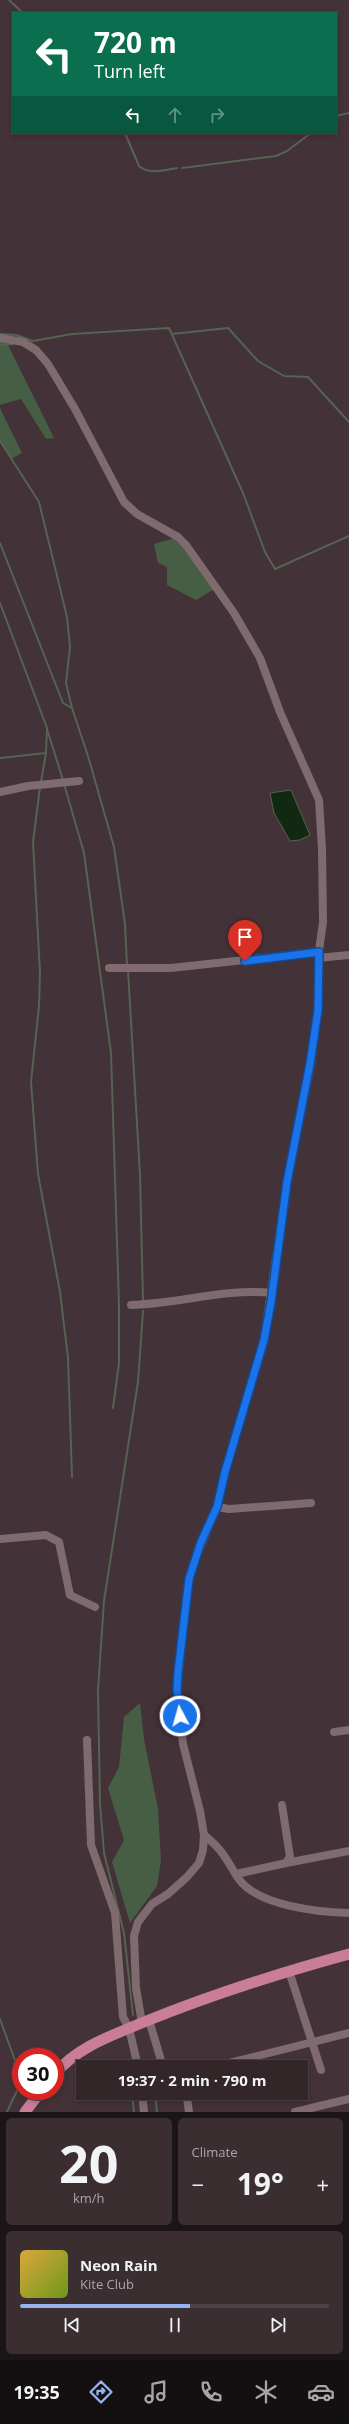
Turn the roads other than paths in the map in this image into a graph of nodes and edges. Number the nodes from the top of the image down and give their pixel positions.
1 (0, 338) edge
2 (78, 781) dead end
3 (0, 792) edge
4 (318, 955) junction
5 (349, 955) edge
6 (109, 968) dead end
7 (272, 1293) junction
8 (131, 1305) dead end
9 (310, 1504) dead end
10 (217, 1507) junction
11 (0, 1539) edge
12 (95, 1608) dead end
13 (349, 1730) edge
14 (334, 1732) dead end
15 (87, 1740) dead end
16 (282, 1805) dead end
17 (204, 1835) junction
18 (349, 1851) edge
19 (286, 1863) junction
20 (236, 1874) junction
21 (349, 1913) edge
22 (349, 1954) edge
23 (289, 1971) junction
24 (146, 2022) junction
25 (129, 2028) junction
26 (349, 2033) edge
27 (313, 2042) junction
28 (136, 2060) edge
29 (160, 2060) edge
30 (241, 2060) edge
31 (64, 2064) edge
32 (321, 2070) dead end
33 (349, 2099) edge
34 (34, 2100) edge
35 (143, 2100) edge
36 (188, 2100) edge
37 (25, 2112) edge
38 (144, 2112) edge
39 (189, 2112) edge
40 (295, 2112) edge

1 - 4 street
2 - 3 street
4 - 5 street
4 - 6 street
4 - 7 street
7 - 8 street
7 - 10 street
9 - 10 street
10 - 17 street
11 - 12 street
13 - 14 street
15 - 25 street
16 - 19 street
17 - 20 street
17 - 24 street
18 - 19 street
19 - 20 street
20 - 21 street
22 - 23 main road
23 - 24 main road
23 - 27 street
24 - 25 main road
24 - 29 street
25 - 28 street
25 - 31 main road
26 - 27 street
27 - 30 street
27 - 32 street
33 - 40 street
34 - 37 main road
35 - 38 street
36 - 39 street

